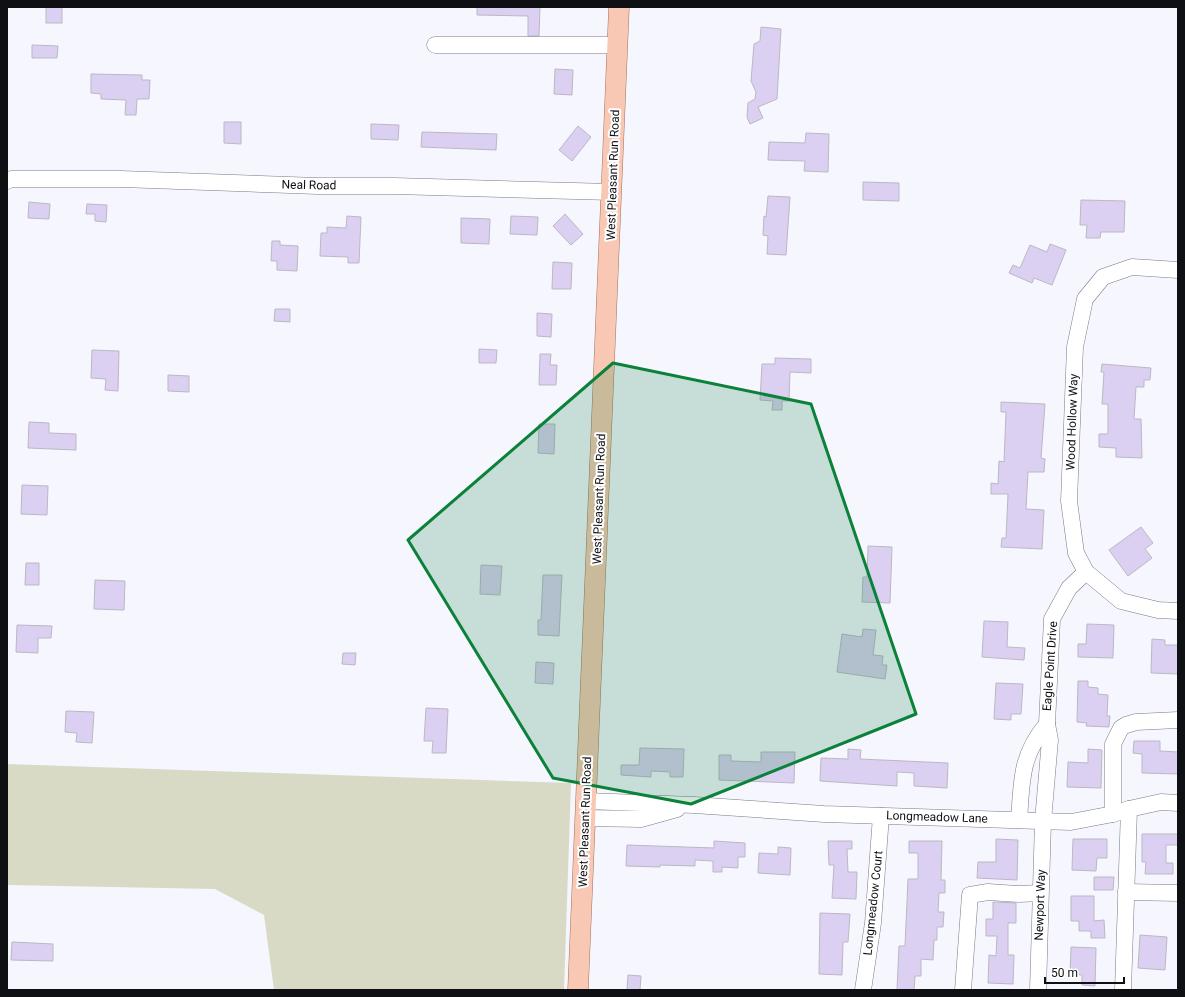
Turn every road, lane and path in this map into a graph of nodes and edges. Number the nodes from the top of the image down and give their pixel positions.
1 (620, 7) edge
2 (435, 45) dead end
3 (619, 45) junction
4 (7, 181) edge
5 (612, 192) junction
6 (1178, 270) edge
7 (1086, 572) junction
8 (1178, 611) edge
9 (1178, 720) edge
10 (1047, 724) junction
11 (1026, 759) junction
12 (1048, 761) junction
13 (1178, 803) edge
14 (585, 809) junction
15 (1129, 809) junction
16 (1114, 814) junction
17 (881, 816) junction
18 (1020, 820) junction
19 (1043, 821) junction
20 (1126, 892) junction
21 (1040, 893) junction
22 (1178, 893) edge
23 (578, 990) edge
24 (863, 990) edge
25 (963, 990) edge
26 (1038, 990) edge
27 (1122, 990) edge

1 - 3 main road, West Pleasant Run Road
2 - 3 street
3 - 5 main road, West Pleasant Run Road
4 - 5 street, Neal Road
5 - 14 main road, West Pleasant Run Road
6 - 7 street, Wood Hollow Way
7 - 8 street
7 - 10 street, Eagle Point Drive
9 - 16 street
10 - 11 street, Eagle Point Drive
10 - 12 street, Eagle Point Drive
11 - 12 street
11 - 18 street, Eagle Point Drive
12 - 19 street, Eagle Point Drive
13 - 15 street, Longmeadow Lane
14 - 17 street, Longmeadow Lane
14 - 23 main road, West Pleasant Run Road
15 - 16 street, Longmeadow Lane
15 - 20 street
16 - 19 street, Longmeadow Lane
17 - 18 street, Longmeadow Lane
17 - 24 street, Longmeadow Court
18 - 19 street, Longmeadow Lane
19 - 21 street, Newport Way
20 - 22 street
20 - 27 street
21 - 25 street
21 - 26 street, Newport Way

